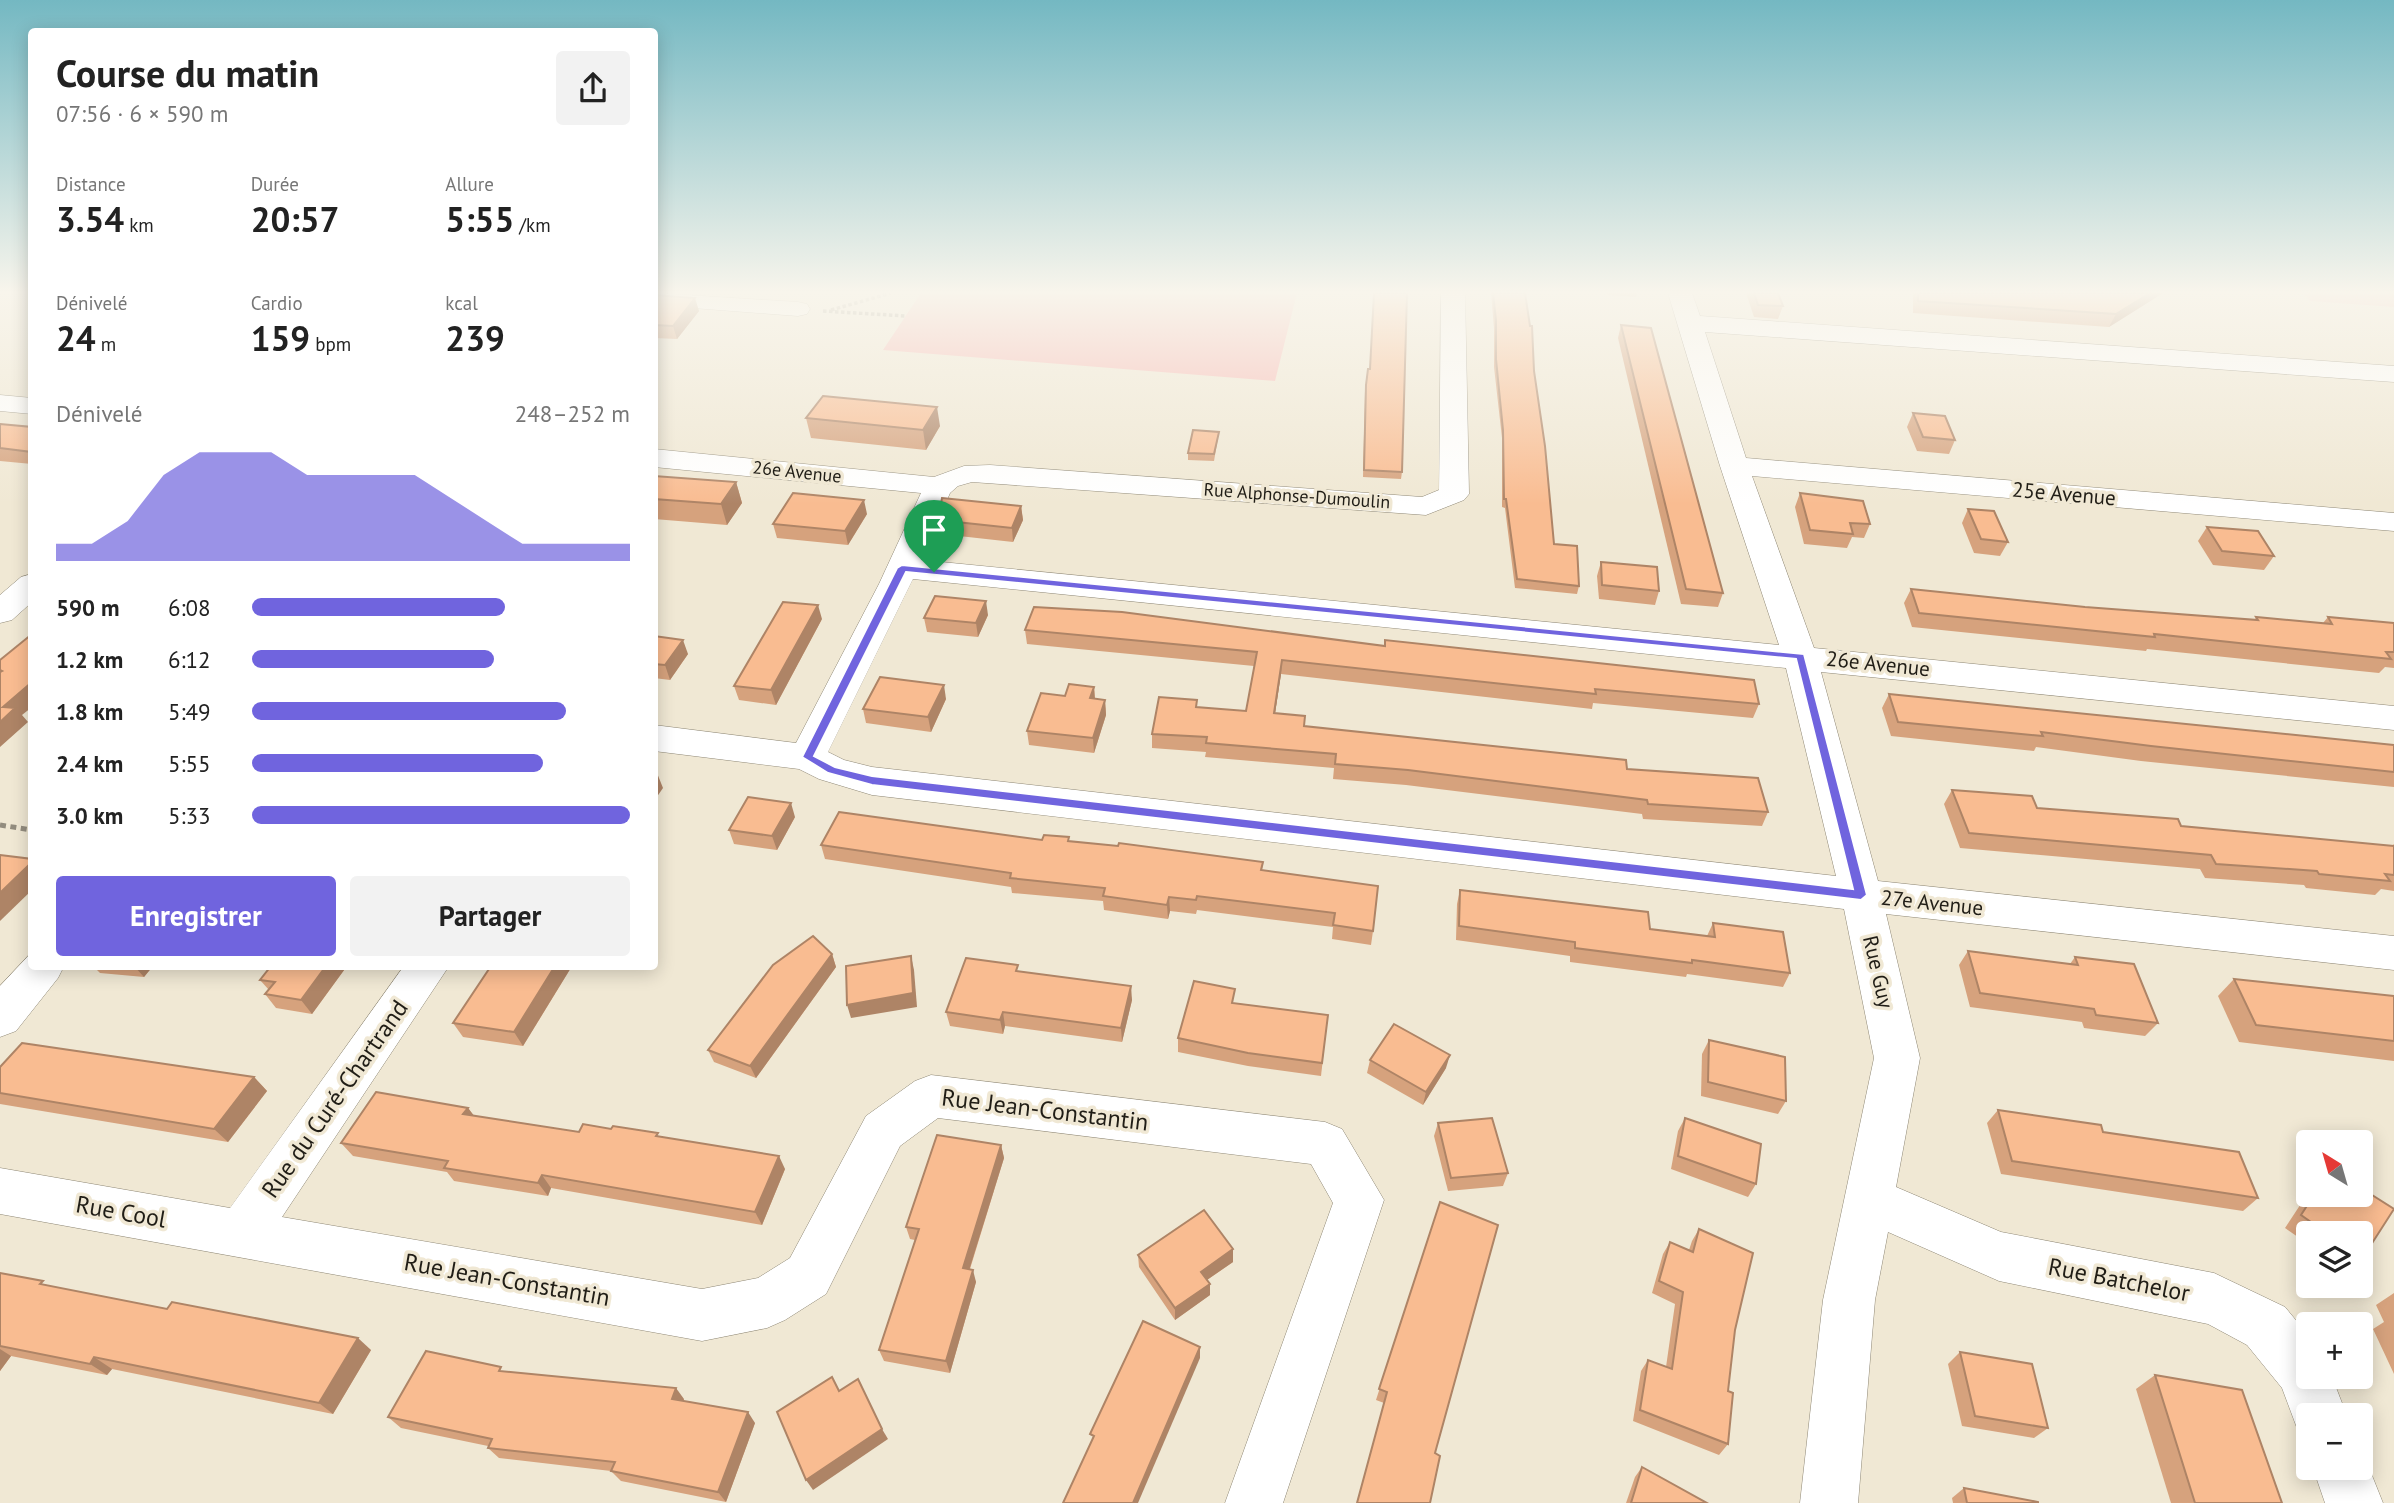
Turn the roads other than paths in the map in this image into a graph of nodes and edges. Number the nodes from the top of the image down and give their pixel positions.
1 (1453, 363) edge
2 (1702, 363) edge
3 (2277, 363) edge
4 (2394, 374) edge
5 (0, 403) edge
6 (28, 406) edge
7 (658, 458) edge
8 (1734, 466) junction
9 (940, 486) junction
10 (2394, 522) edge
11 (902, 568) junction
12 (28, 588) edge
13 (0, 613) edge
14 (1800, 656) junction
15 (2394, 718) edge
16 (658, 738) edge
17 (807, 757) junction
18 (1861, 895) junction
19 (2394, 953) edge
20 (40, 970) edge
21 (425, 970) edge
22 (0, 1018) edge
23 (0, 1191) edge
24 (1871, 1200) junction
25 (242, 1233) junction
26 (2315, 1403) edge
27 (2345, 1480) edge
28 (1254, 1503) edge
29 (1829, 1503) edge
30 (2354, 1503) edge

1 - 9 street, Rue Alphonse-Dumoulin
2 - 8 street, Rue Guy
3 - 4 street
5 - 6 street
7 - 9 street, 26e Avenue
8 - 10 street, 25e Avenue
8 - 14 street, Rue Guy
9 - 11 street
11 - 14 street, 26e Avenue
11 - 17 street
12 - 13 street
14 - 15 street, 26e Avenue
14 - 18 street, Rue Guy
16 - 17 street
17 - 18 street, 27e Avenue
18 - 19 street, 27e Avenue
18 - 24 street, Rue Guy
20 - 22 street
21 - 25 street, Rue du Curé-Chartrand
23 - 25 street, Rue Cool
24 - 26 street, Rue Batchelor
24 - 29 street, Rue Guy
25 - 28 street, Rue Jean-Constantin
27 - 30 street

